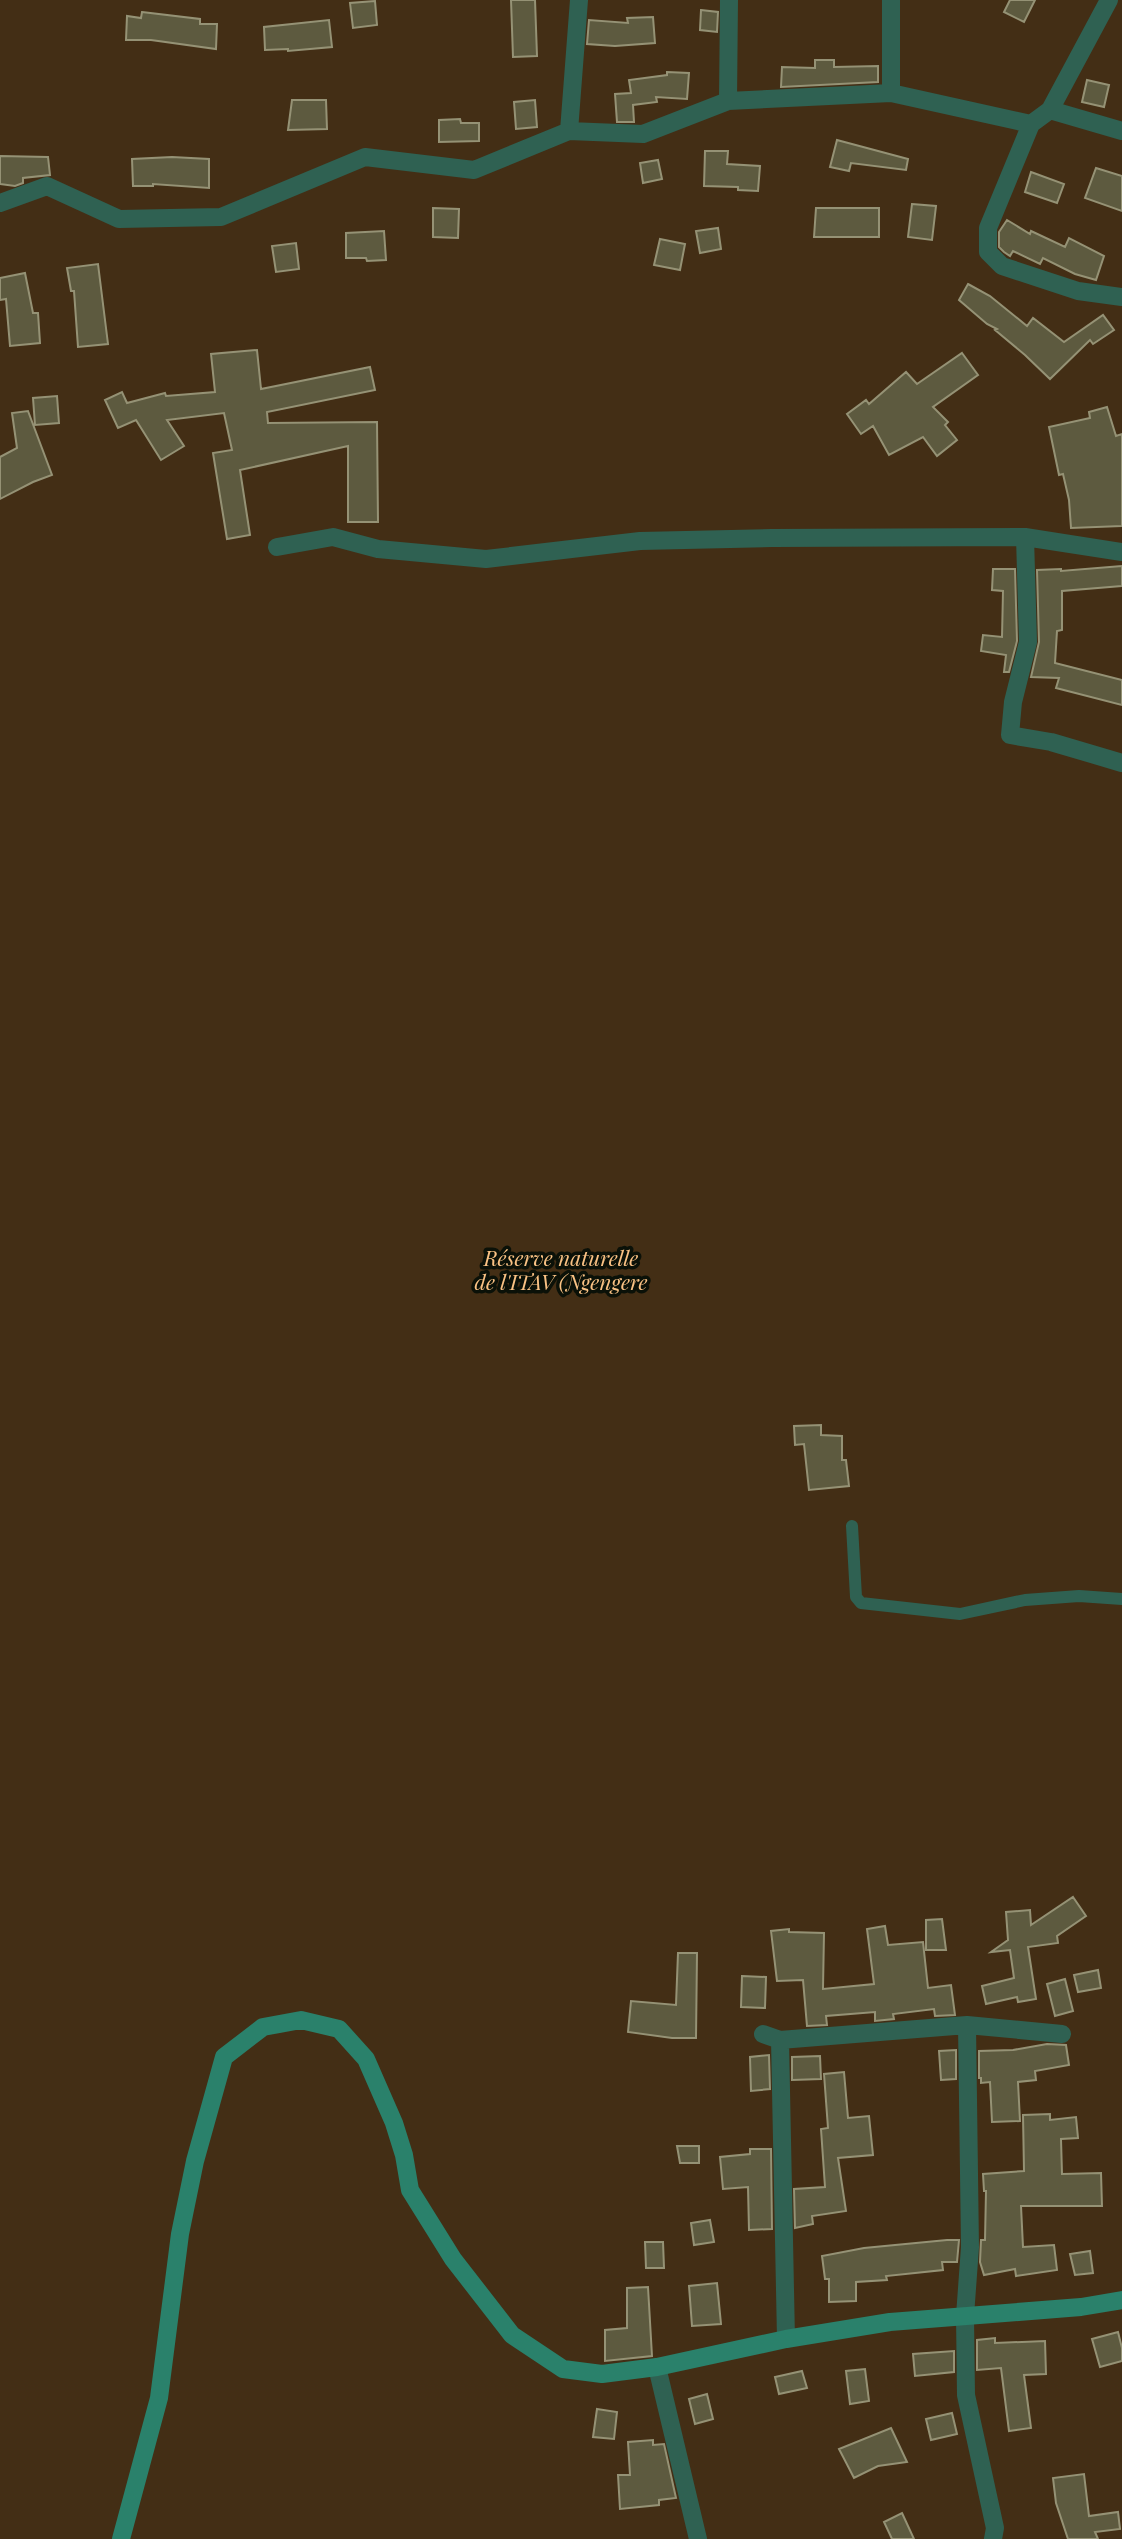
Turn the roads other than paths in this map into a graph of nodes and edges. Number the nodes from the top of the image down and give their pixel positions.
1 (579, 0) edge
2 (729, 0) edge
3 (891, 0) edge
4 (1109, 0) edge
5 (891, 93) junction
6 (728, 102) junction
7 (1050, 110) junction
8 (1031, 124) junction
9 (569, 131) junction
10 (1122, 131) edge
11 (0, 203) edge
12 (1122, 297) edge
13 (1025, 537) junction
14 (277, 547) dead end
15 (1122, 552) edge
16 (1122, 763) edge
17 (852, 1526) dead end
18 (1122, 1600) edge
19 (967, 2025) junction
20 (1062, 2034) dead end
21 (1122, 2300) edge
22 (965, 2316) junction
23 (786, 2339) junction
24 (657, 2367) junction
25 (121, 2539) edge
26 (698, 2539) edge
27 (993, 2539) edge

1 - 9 street
2 - 6 street
3 - 5 street
4 - 7 street
5 - 6 street
5 - 8 street
6 - 9 street
7 - 8 street
7 - 10 street
8 - 12 street
9 - 11 street
13 - 14 street
13 - 15 street
13 - 16 street
17 - 18 lane
19 - 20 street
19 - 22 street
19 - 23 street
21 - 22 street
22 - 23 street
22 - 27 street
23 - 24 street
24 - 25 street
24 - 26 street

